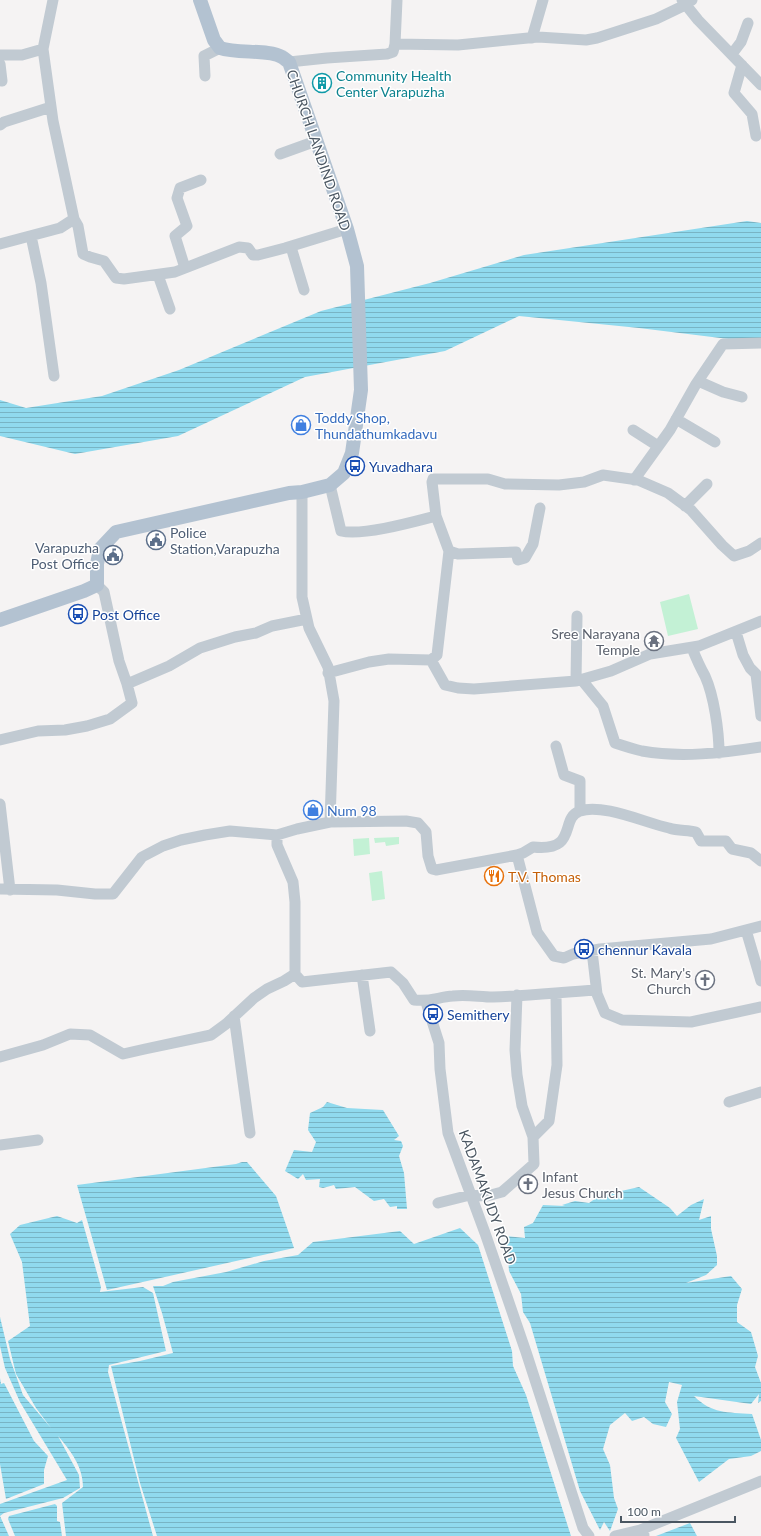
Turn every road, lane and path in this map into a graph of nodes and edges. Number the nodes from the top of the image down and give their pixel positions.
1 (53, 0) edge
2 (200, 0) edge
3 (397, 0) edge
4 (543, 0) edge
5 (686, 1) edge
6 (748, 23) dead end
7 (532, 38) junction
8 (395, 44) junction
9 (220, 48) junction
10 (43, 49) junction
11 (732, 54) junction
12 (0, 55) edge
13 (289, 62) junction
14 (0, 64) edge
15 (742, 65) junction
16 (205, 76) dead end
17 (2, 80) dead end
18 (761, 85) edge
19 (52, 107) junction
20 (0, 125) edge
21 (756, 136) dead end
22 (316, 141) junction
23 (280, 154) dead end
24 (201, 180) dead end
25 (74, 219) junction
26 (347, 229) junction
27 (32, 236) junction
28 (0, 244) edge
29 (290, 247) junction
30 (184, 268) junction
31 (158, 275) junction
32 (304, 290) dead end
33 (170, 308) dead end
34 (761, 343) edge
35 (54, 376) dead end
36 (698, 382) junction
37 (742, 397) dead end
38 (676, 419) junction
39 (633, 430) dead end
40 (715, 442) dead end
41 (658, 446) junction
42 (634, 480) junction
43 (707, 484) dead end
44 (330, 485) junction
45 (302, 492) junction
46 (685, 506) junction
47 (540, 508) dead end
48 (436, 516) junction
49 (761, 543) edge
50 (449, 551) junction
51 (97, 585) junction
52 (577, 616) dead end
53 (307, 619) junction
54 (0, 620) edge
55 (761, 621) edge
56 (736, 632) junction
57 (692, 648) junction
58 (431, 660) junction
59 (328, 673) junction
60 (579, 680) junction
61 (127, 684) junction
62 (761, 716) edge
63 (0, 740) edge
64 (556, 746) dead end
65 (761, 747) edge
66 (718, 753) junction
67 (0, 804) edge
68 (580, 810) junction
69 (330, 822) junction
70 (277, 835) junction
71 (517, 855) junction
72 (761, 861) edge
73 (5, 889) edge
74 (761, 926) edge
75 (746, 930) junction
76 (592, 951) junction
77 (295, 974) junction
78 (362, 975) junction
79 (761, 980) edge
80 (596, 990) junction
81 (556, 994) junction
82 (517, 995) junction
83 (426, 1002) junction
84 (761, 1007) edge
85 (234, 1016) junction
86 (370, 1031) dead end
87 (0, 1057) edge
88 (761, 1092) edge
89 (729, 1102) dead end
90 (250, 1133) dead end
91 (533, 1137) junction
92 (38, 1140) dead end
93 (0, 1145) edge
94 (470, 1195) junction
95 (438, 1203) dead end
96 (761, 1481) edge
97 (642, 1533) edge
98 (589, 1536) edge
99 (615, 1536) edge

1 - 10 street
2 - 9 main road
3 - 8 street
4 - 7 street
5 - 7 street
5 - 11 street
6 - 11 street
7 - 8 street
8 - 13 street
9 - 13 main road, CHURCH LANDIND ROAD
9 - 16 street
10 - 12 street
10 - 19 street
11 - 15 street
13 - 22 main road, CHURCH LANDIND ROAD
14 - 17 street
15 - 18 street
15 - 21 street
19 - 20 street
19 - 25 street
22 - 23 street
22 - 26 main road, CHURCH LANDIND ROAD
24 - 30 street
25 - 27 street
25 - 31 street
26 - 29 street
26 - 44 main road, CHURCH LANDIND ROAD
27 - 28 street
27 - 35 street
29 - 30 street
29 - 32 street
30 - 31 street
31 - 33 street
34 - 36 street
36 - 37 street
36 - 38 street
38 - 40 street
38 - 41 street
39 - 41 street
41 - 42 street
42 - 46 street
42 - 48 street
43 - 46 street
44 - 45 main road
44 - 48 street
45 - 51 main road
45 - 53 street
46 - 49 street
47 - 50 street
48 - 50 street
50 - 58 street
51 - 54 main road
51 - 61 street
52 - 60 street
53 - 59 street
53 - 61 street
55 - 56 street
56 - 57 street
56 - 62 street
57 - 60 street
57 - 66 street
58 - 59 street
58 - 60 street
59 - 69 street
60 - 66 street
61 - 63 street
64 - 68 street
65 - 66 street
67 - 73 street
68 - 71 street
68 - 72 street
69 - 70 street
69 - 71 street
70 - 73 street
70 - 77 street
71 - 76 street
74 - 75 street
75 - 76 street
75 - 79 street
76 - 80 street
77 - 78 street
77 - 85 street
78 - 83 street
78 - 86 street
80 - 81 street
80 - 84 street
81 - 82 street
81 - 91 street
82 - 83 street
82 - 91 street
83 - 94 street, KADAMAKUDY ROAD
85 - 87 street
85 - 90 street
88 - 89 street
91 - 94 street
92 - 93 street
94 - 95 street
94 - 98 street, KADAMAKUDY ROAD
96 - 97 street
97 - 99 street

